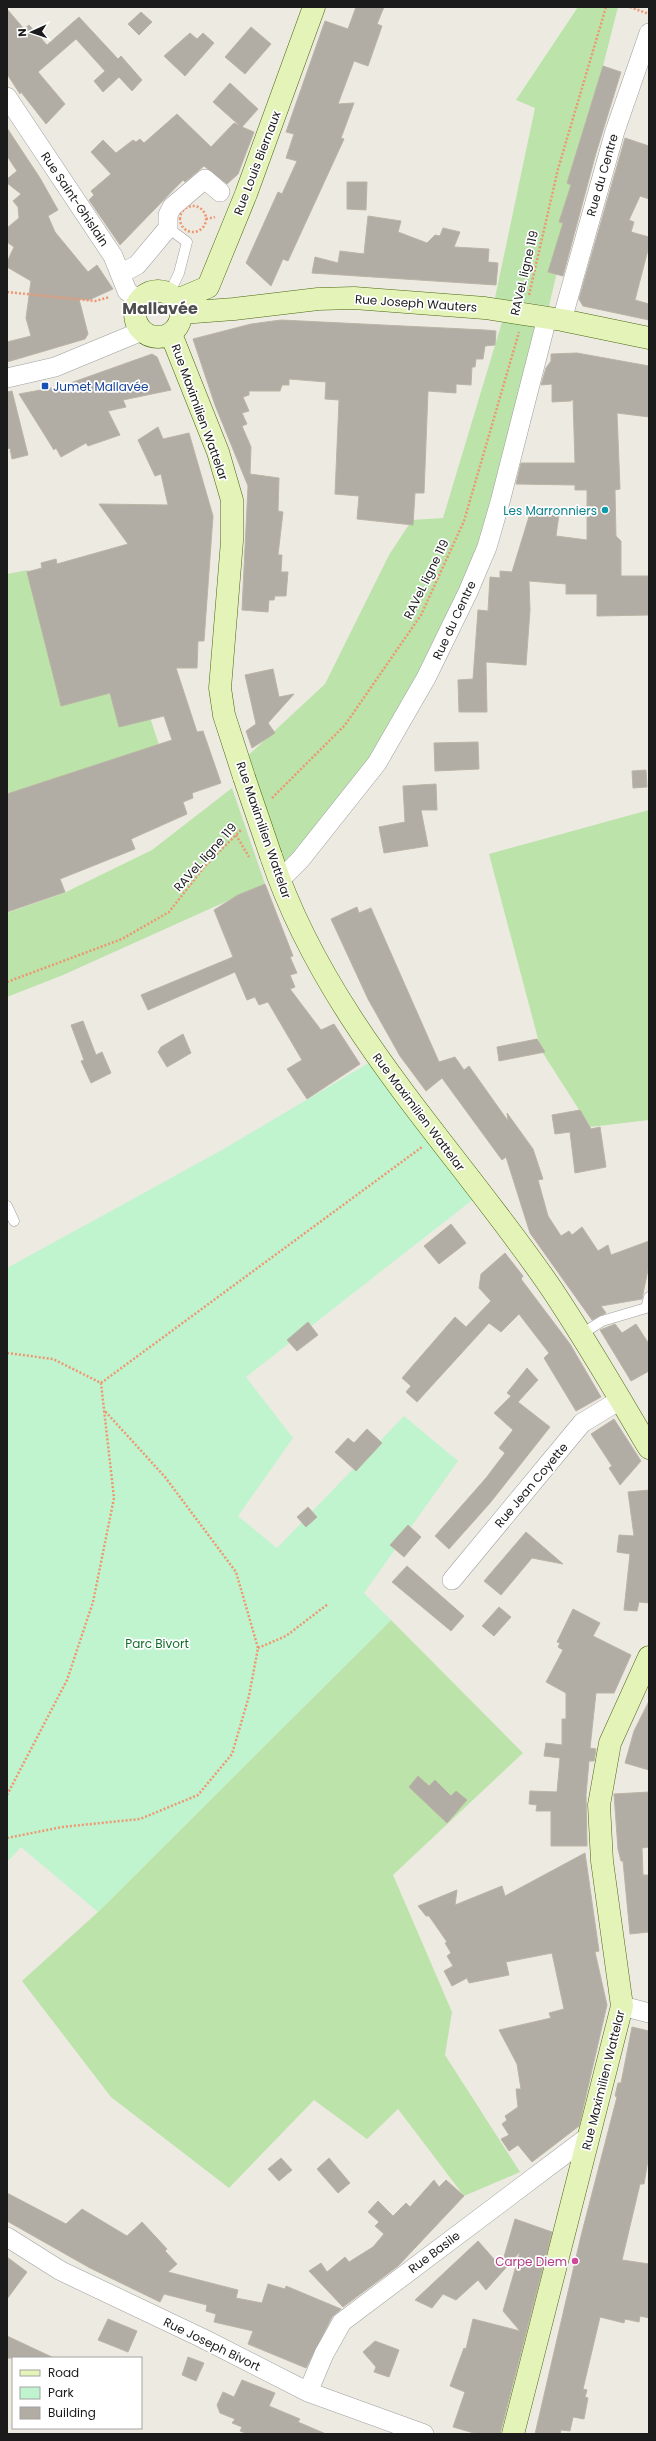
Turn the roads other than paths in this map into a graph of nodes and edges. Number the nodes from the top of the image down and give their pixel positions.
1 (314, 7) edge
2 (649, 33) edge
3 (7, 97) edge
4 (220, 192) dead end
5 (168, 228) junction
6 (129, 289) junction
7 (176, 302) junction
8 (554, 319) junction
9 (142, 331) junction
10 (171, 334) junction
11 (649, 338) edge
12 (7, 378) edge
13 (279, 881) junction
14 (7, 1206) edge
15 (14, 1221) dead end
16 (649, 1297) edge
17 (580, 1335) junction
18 (620, 1400) junction
19 (649, 1448) edge
20 (452, 1580) dead end
21 (649, 1657) edge
22 (622, 2006) junction
23 (649, 2013) edge
24 (589, 2136) junction
25 (7, 2237) edge
26 (308, 2392) junction
27 (424, 2434) edge
28 (513, 2434) edge

1 - 7 street, Rue Louis Biernaux
2 - 8 street, Rue du Centre
3 - 6 street, Rue Saint-Ghislain
4 - 5 street
5 - 6 street
5 - 7 lane
6 - 7 street, Rue Joseph Wauters
6 - 9 street
7 - 8 street, Rue Joseph Wauters
7 - 10 street
8 - 11 street, Rue Joseph Wauters
8 - 13 street, Rue du Centre
9 - 10 street
9 - 12 street
10 - 13 street, Rue Maximilien Wattelar, bridge
13 - 17 street, Rue Maximilien Wattelar
14 - 15 lane
16 - 17 lane
17 - 18 street, Rue Maximilien Wattelar
18 - 19 street, Rue Maximilien Wattelar
18 - 20 street, Rue Jean Coyette
21 - 22 street, Rue Maximilien Wattelar
22 - 23 street
22 - 24 street, Rue Maximilien Wattelar
24 - 26 street, Rue Basile
24 - 28 street, Rue Maximilien Wattelar
25 - 26 street, Rue Joseph Bivort
26 - 27 street, Rue Joseph Bivort

